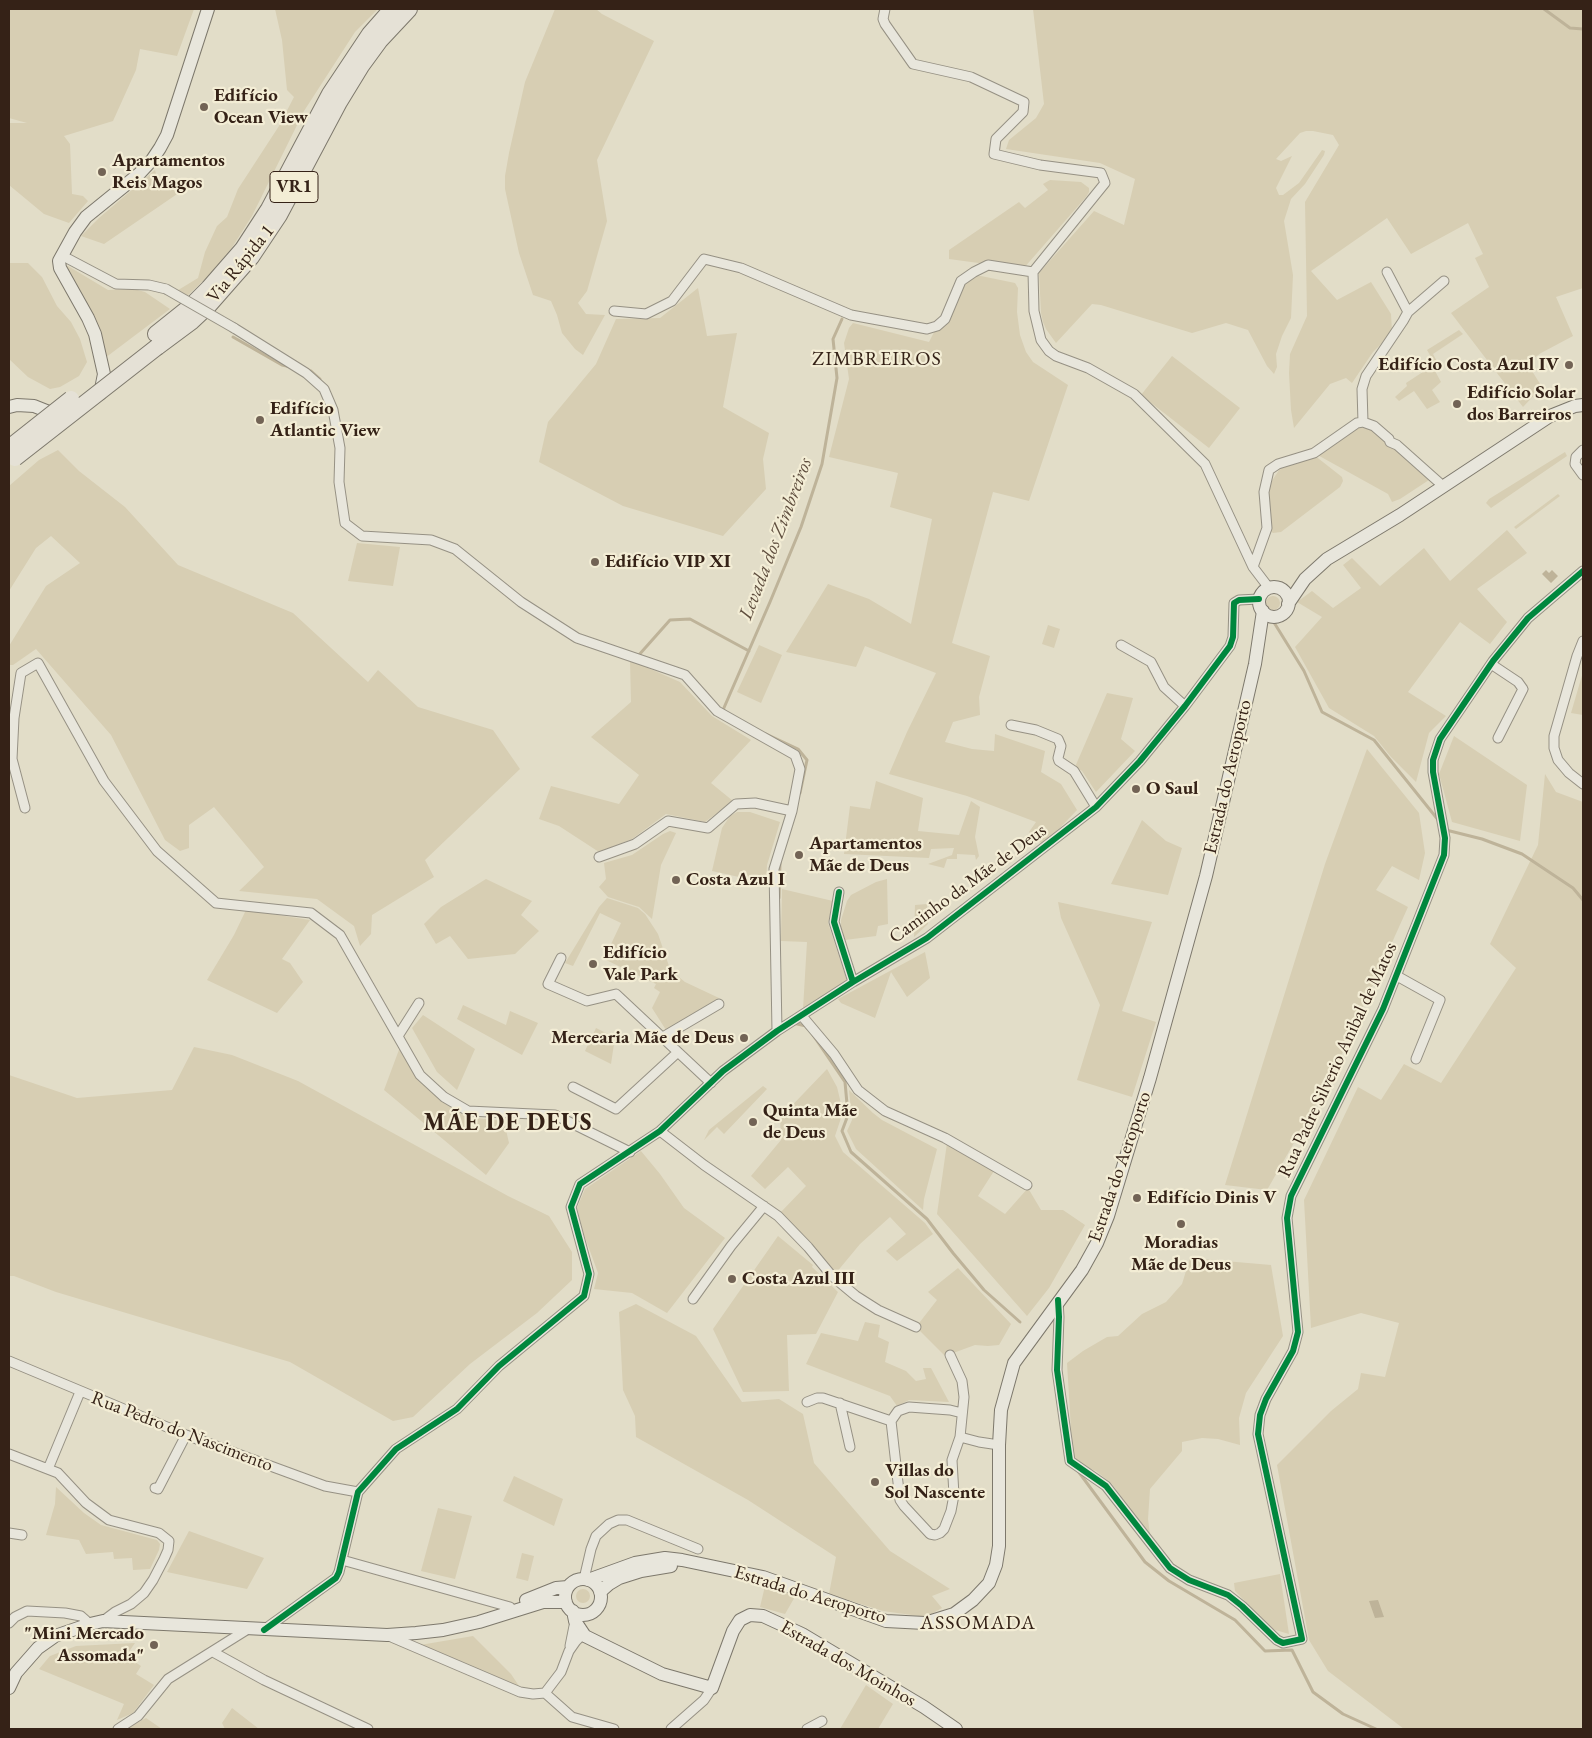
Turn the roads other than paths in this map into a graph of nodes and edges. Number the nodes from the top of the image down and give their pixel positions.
1 (208, 9) edge
2 (392, 9) edge
3 (409, 9) edge
4 (885, 9) edge
5 (61, 255) junction
6 (1033, 272) junction
7 (1387, 272) dead end
8 (1444, 281) dead end
9 (614, 310) dead end
10 (1408, 312) junction
11 (154, 343) junction
12 (1583, 405) edge
13 (9, 407) edge
14 (1363, 422) junction
15 (1583, 450) edge
16 (11, 457) edge
17 (1583, 475) edge
18 (1443, 486) junction
19 (1253, 568) junction
20 (1583, 571) edge
21 (1305, 579) junction
22 (1275, 589) junction
23 (1288, 604) junction
24 (1265, 609) junction
25 (1583, 641) edge
26 (1121, 645) dead end
27 (1491, 664) junction
28 (1184, 706) junction
29 (1011, 725) dead end
30 (1498, 738) dead end
31 (1583, 784) edge
32 (1096, 807) junction
33 (25, 808) dead end
34 (792, 811) junction
35 (599, 857) dead end
36 (839, 892) dead end
37 (561, 958) dead end
38 (1397, 976) junction
39 (853, 982) junction
40 (419, 1003) dead end
41 (719, 1004) dead end
42 (802, 1016) junction
43 (777, 1031) junction
44 (398, 1036) junction
45 (663, 1038) junction
46 (678, 1052) junction
47 (1416, 1059) dead end
48 (711, 1083) junction
49 (573, 1087) dead end
50 (660, 1131) junction
51 (630, 1152) junction
52 (1027, 1185) dead end
53 (764, 1206) junction
54 (693, 1299) dead end
55 (1058, 1300) junction
56 (916, 1327) dead end
57 (950, 1355) dead end
58 (9, 1361) edge
59 (80, 1392) junction
60 (807, 1402) dead end
61 (840, 1403) junction
62 (962, 1413) junction
63 (891, 1421) junction
64 (186, 1435) junction
65 (960, 1437) junction
66 (999, 1445) junction
67 (850, 1447) dead end
68 (9, 1454) edge
69 (48, 1469) junction
70 (156, 1488) dead end
71 (358, 1492) junction
72 (9, 1533) edge
73 (22, 1536) dead end
74 (698, 1549) dead end
75 (342, 1560) junction
76 (698, 1564) junction
77 (586, 1579) junction
78 (568, 1587) junction
79 (600, 1592) junction
80 (505, 1611) junction
81 (571, 1611) junction
82 (588, 1614) junction
83 (103, 1621) junction
84 (9, 1623) edge
85 (90, 1624) junction
86 (248, 1629) junction
87 (264, 1630) junction
88 (583, 1634) junction
89 (387, 1635) junction
90 (213, 1652) junction
91 (569, 1652) junction
92 (9, 1688) edge
93 (712, 1688) junction
94 (544, 1694) junction
95 (822, 1721) dead end
96 (118, 1729) edge
97 (368, 1729) edge
98 (614, 1729) edge
99 (671, 1729) edge
100 (807, 1729) edge
101 (956, 1729) edge

1 - 5 main road
2 - 11 highway, Via Rápida 1 / VR1
3 - 11 highway, Via Rápida 1 / VR1
4 - 6 street
5 - 13 main road
5 - 34 street, bridge
6 - 9 street
6 - 19 street
7 - 10 street
8 - 10 street
10 - 14 street
11 - 16 highway, Via Rápida 1 / VR1, bridge
12 - 18 main road
14 - 18 street
14 - 19 street
15 - 17 street
18 - 21 main road
19 - 22 street
20 - 27 street, Rua Padre Silverio Anibal de Matos
21 - 22 main road
21 - 23 main road
22 - 23 main road
22 - 24 main road
23 - 24 main road
24 - 28 street, Caminho da Mãe de Deus
24 - 55 main road, Estrada do Aeroporto
25 - 31 street
26 - 28 street
27 - 30 street
27 - 38 street, Rua Padre Silverio Anibal de Matos
28 - 32 street, Caminho da Mãe de Deus
29 - 32 street
32 - 39 street, Caminho da Mãe de Deus
33 - 44 street
34 - 35 street
34 - 43 street
36 - 39 street
37 - 45 street
38 - 47 street
38 - 55 street, Rua Padre Silverio Anibal de Matos
39 - 42 street, Caminho da Mãe de Deus
40 - 44 street
41 - 45 street
42 - 43 street, Caminho da Mãe de Deus
42 - 52 street
43 - 48 street, Caminho da Mãe de Deus
44 - 51 street
45 - 46 street
46 - 48 street
46 - 49 street
48 - 50 street, Caminho da Mãe de Deus
50 - 51 street, Caminho da Mãe de Deus
50 - 53 street
51 - 71 street, Caminho da Mãe de Deus
53 - 54 street
53 - 56 street
55 - 66 main road, Estrada do Aeroporto
57 - 62 street
58 - 59 street, Rua Pedro do Nascimento
59 - 64 street, Rua Pedro do Nascimento
59 - 69 street
60 - 61 street
61 - 63 street
61 - 67 street
62 - 63 street
62 - 65 street
63 - 65 street
64 - 70 street
64 - 71 street, Rua Pedro do Nascimento
65 - 66 street
66 - 76 main road, Estrada do Aeroporto
68 - 69 street
69 - 83 street
71 - 75 street
72 - 73 street
74 - 77 street
75 - 80 street
75 - 87 street
76 - 77 main road, Estrada do Aeroporto
76 - 79 main road, Estrada do Aeroporto
77 - 78 main road
77 - 79 main road
78 - 80 main road
78 - 81 main road
79 - 82 main road
80 - 81 main road
80 - 89 main road
81 - 82 main road
81 - 88 main road
81 - 91 street
82 - 88 main road
83 - 85 main road
83 - 86 main road
84 - 85 street
85 - 92 main road
86 - 87 main road
86 - 90 street
87 - 89 main road
88 - 91 street
88 - 93 main road
89 - 94 street
90 - 96 street
90 - 97 street
91 - 94 street
93 - 99 street
93 - 101 main road, Estrada dos Moinhos
94 - 98 street
95 - 100 street

